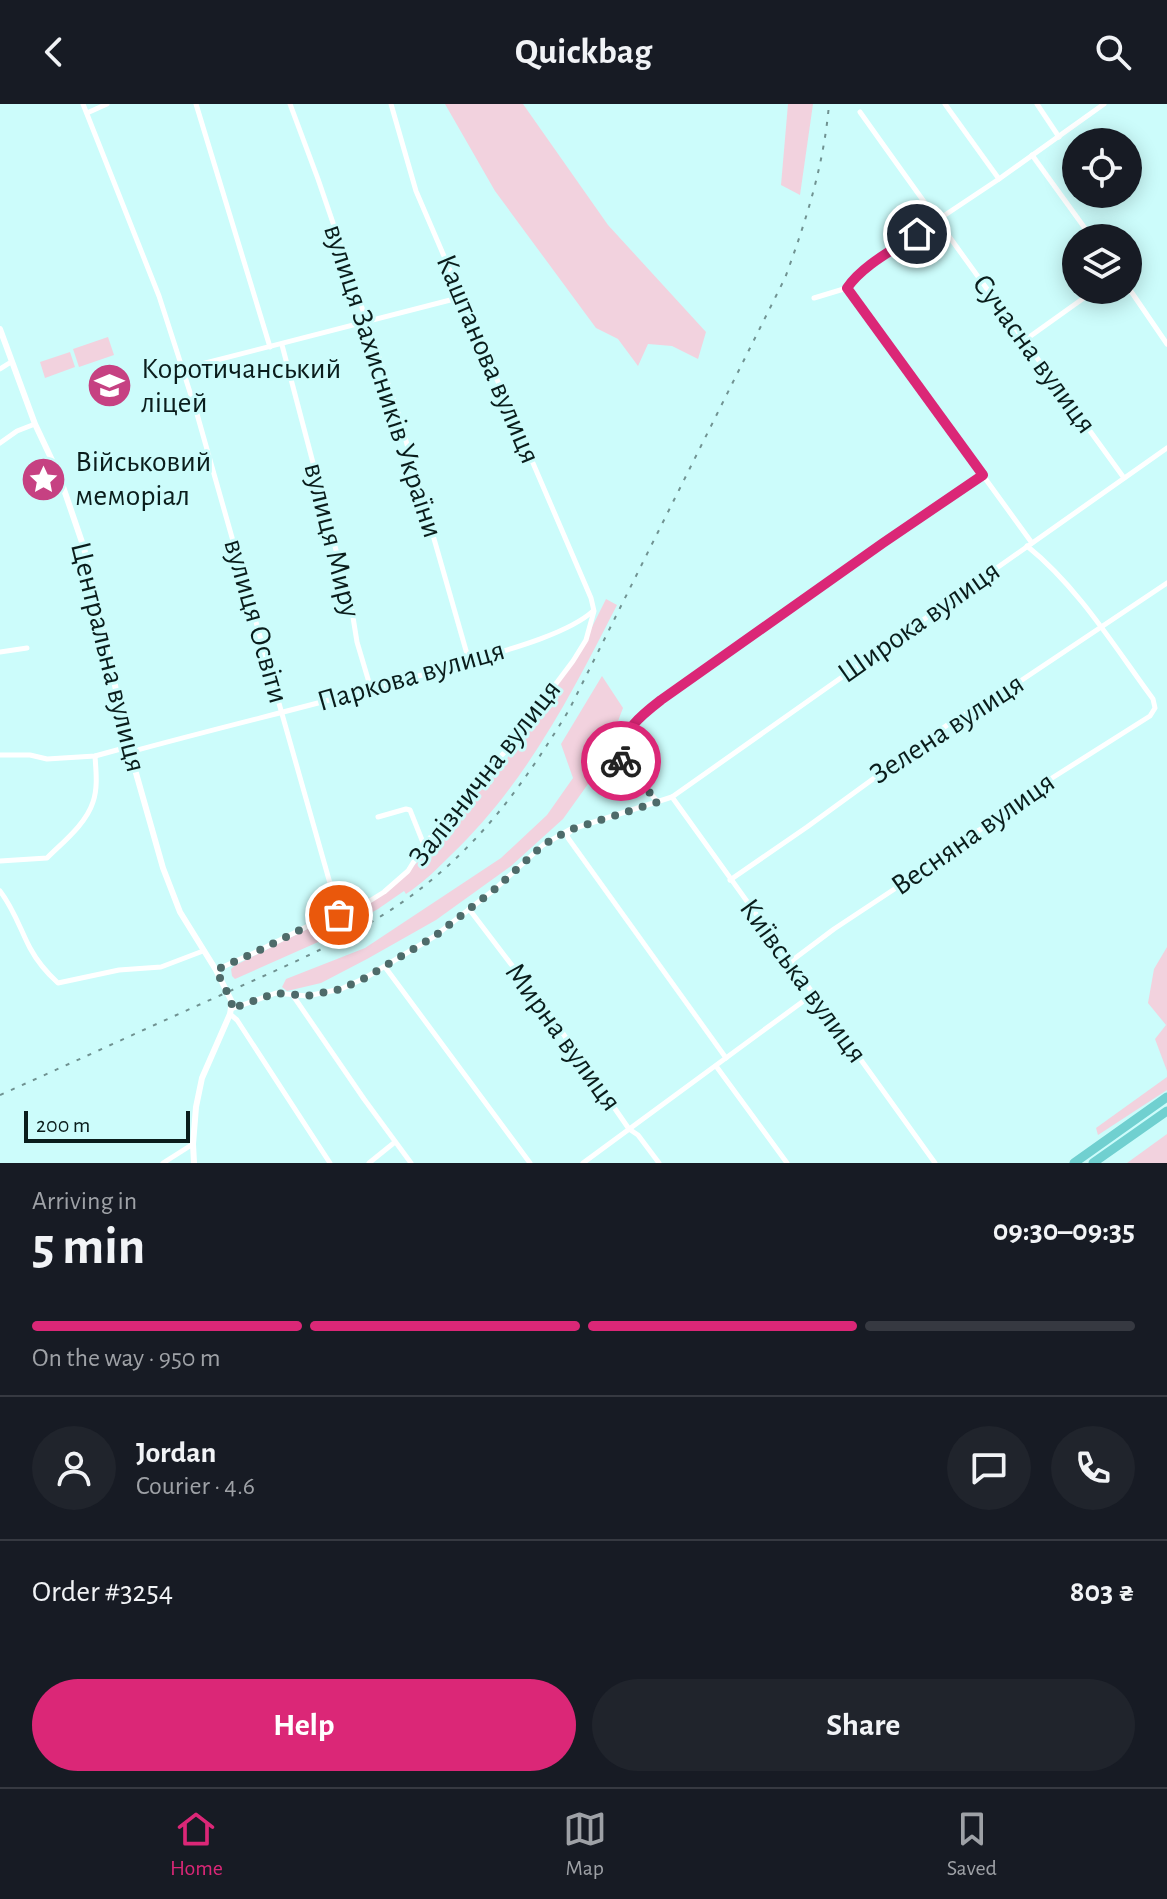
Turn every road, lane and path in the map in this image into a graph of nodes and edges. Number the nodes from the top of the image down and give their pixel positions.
1 (83, 104) edge
2 (107, 104) edge
3 (196, 104) edge
4 (290, 104) edge
5 (391, 104) edge
6 (945, 104) edge
7 (1037, 104) edge
8 (1104, 104) edge
9 (860, 112) dead end
10 (87, 113) junction
11 (1059, 137) junction
12 (1032, 155) junction
13 (999, 179) junction
14 (937, 221) junction
15 (1082, 224) edge
16 (847, 288) junction
17 (462, 297) junction
18 (814, 298) dead end
19 (1075, 304) edge
20 (1140, 304) edge
21 (367, 322) junction
22 (0, 329) edge
23 (1025, 340) junction
24 (1167, 344) edge
25 (282, 345) junction
26 (270, 347) junction
27 (11, 362) junction
28 (0, 369) edge
29 (182, 369) junction
30 (35, 424) junction
31 (0, 443) edge
32 (1167, 448) edge
33 (983, 475) junction
34 (1124, 478) junction
35 (1029, 544) junction
36 (1167, 583) edge
37 (594, 611) junction
38 (1100, 627) junction
39 (27, 648) dead end
40 (0, 652) edge
41 (469, 661) junction
42 (371, 689) junction
43 (282, 711) junction
44 (129, 749) junction
45 (1, 756) edge
46 (95, 756) junction
47 (672, 797) junction
48 (658, 802) junction
49 (378, 817) dead end
50 (572, 829) junction
51 (424, 845) junction
52 (0, 861) edge
53 (730, 880) junction
54 (0, 891) edge
55 (469, 909) junction
56 (339, 915) junction
57 (203, 951) junction
58 (790, 962) junction
59 (385, 967) junction
60 (216, 970) junction
61 (813, 994) junction
62 (293, 996) junction
63 (231, 1012) junction
64 (726, 1058) junction
65 (716, 1066) junction
66 (1167, 1097) edge
67 (1167, 1111) edge
68 (629, 1129) junction
69 (395, 1142) junction
70 (193, 1144) junction
71 (163, 1163) edge
72 (194, 1163) edge
73 (330, 1163) edge
74 (369, 1163) edge
75 (411, 1163) edge
76 (530, 1163) edge
77 (583, 1163) edge
78 (659, 1163) edge
79 (787, 1163) edge
80 (935, 1163) edge
81 (1074, 1163) edge
82 (1093, 1163) edge

1 - 10 street, вулиця Освіти
2 - 10 street
3 - 26 street
4 - 21 street, вулиця Захисників України
5 - 17 street, Каштанова вулиця
6 - 13 street
7 - 11 street
8 - 11 street
9 - 14 street, Сучасна вулиця
10 - 29 street, вулиця Освіти
11 - 12 street
12 - 13 street
12 - 15 street
13 - 14 street
14 - 16 street
14 - 23 street, Сучасна вулиця
16 - 18 street
16 - 33 street
17 - 21 street
17 - 37 street, Каштанова вулиця
19 - 23 street
20 - 24 street
21 - 25 street
21 - 41 street, вулиця Захисників України
22 - 27 street, Центральна вулиця
23 - 34 street, Сучасна вулиця
25 - 26 street
25 - 42 street, вулиця Миру
26 - 29 street
27 - 28 street
27 - 30 street, Центральна вулиця
29 - 43 street, вулиця Освіти
30 - 31 street
30 - 44 street, Центральна вулиця
32 - 34 street, Широка вулиця
33 - 35 street
33 - 48 street
34 - 35 street, Широка вулиця
35 - 38 street
35 - 47 street, Широка вулиця
36 - 38 street, Зелена вулиця
37 - 41 street, Паркова вулиця
37 - 51 street, Залізнична вулиця
38 - 53 street, Зелена вулиця
38 - 58 street, Весняна вулиця
39 - 40 street
41 - 42 street, Паркова вулиця
42 - 43 street, Паркова вулиця
43 - 44 street, Паркова вулиця
43 - 56 street, вулиця Освіти
44 - 46 street, Паркова вулиця
44 - 57 street, Центральна вулиця
45 - 46 street, Паркова вулиця
46 - 52 street
47 - 48 street, Широка вулиця
47 - 53 street, Київська вулиця
48 - 50 street, Широка вулиця
49 - 51 street
50 - 55 street, Широка вулиця
50 - 64 street
51 - 56 street, Залізнична вулиця
53 - 58 street, Київська вулиця
54 - 57 street
55 - 59 street, Широка вулиця
55 - 68 street, Мирна вулиця
56 - 60 street, Залізнична вулиця
57 - 60 street, Центральна вулиця
58 - 61 street, Київська вулиця
59 - 62 street, Широка вулиця
59 - 76 street
60 - 63 street, Центральна вулиця
61 - 64 street
61 - 80 street, Київська вулиця
62 - 63 street, Широка вулиця
62 - 69 street
63 - 70 street
63 - 73 street
64 - 65 street
65 - 68 street
65 - 79 street
66 - 81 highway
67 - 82 highway
68 - 77 street
68 - 78 street, Мирна вулиця
69 - 74 street
69 - 75 street
70 - 71 street
70 - 72 street

